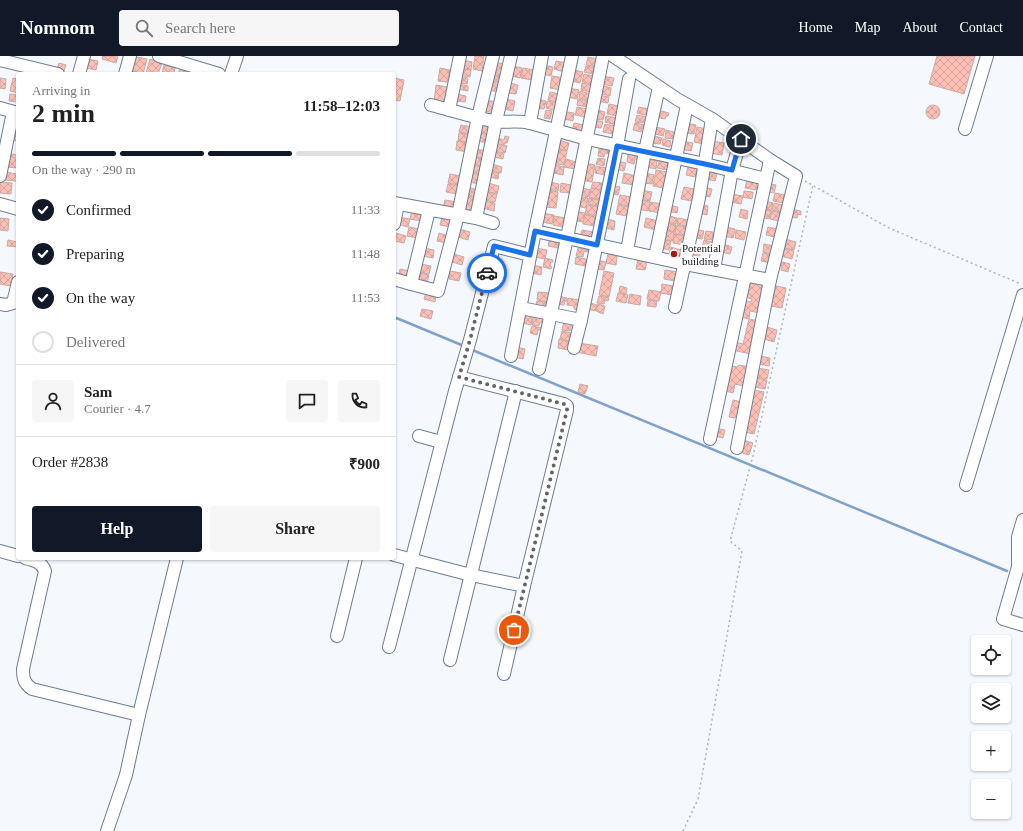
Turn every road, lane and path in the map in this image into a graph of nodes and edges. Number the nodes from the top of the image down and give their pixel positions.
1 (84, 56) edge
2 (130, 56) edge
3 (159, 56) edge
4 (237, 56) edge
5 (460, 56) edge
6 (493, 56) edge
7 (511, 56) edge
8 (542, 56) edge
9 (572, 56) edge
10 (603, 56) edge
11 (613, 56) edge
12 (987, 56) edge
13 (0, 60) edge
14 (50, 72) edge
15 (80, 72) edge
16 (126, 72) edge
17 (212, 72) edge
18 (232, 72) edge
19 (629, 80) dead end
20 (659, 87) junction
21 (431, 105) dead end
22 (687, 105) junction
23 (0, 108) edge
24 (449, 110) junction
25 (15, 112) edge
26 (478, 117) junction
27 (712, 119) junction
28 (496, 121) junction
29 (530, 123) junction
30 (965, 128) dead end
31 (556, 131) junction
32 (587, 139) junction
33 (741, 139) junction
34 (617, 146) junction
35 (645, 151) junction
36 (675, 157) junction
37 (770, 160) junction
38 (705, 164) junction
39 (732, 170) junction
40 (0, 176) edge
41 (796, 176) junction
42 (766, 179) junction
43 (813, 185) junction
44 (0, 204) edge
45 (396, 204) edge
46 (16, 208) edge
47 (429, 210) junction
48 (458, 215) junction
49 (476, 218) junction
50 (493, 223) dead end
51 (535, 231) junction
52 (567, 238) junction
53 (597, 245) junction
54 (627, 251) junction
55 (530, 255) junction
56 (655, 257) junction
57 (685, 264) junction
58 (714, 269) junction
59 (745, 276) junction
60 (396, 280) edge
61 (770, 280) junction
62 (411, 284) junction
63 (1023, 285) edge
64 (16, 290) edge
65 (1023, 295) edge
66 (0, 304) edge
67 (675, 307) dead end
68 (521, 308) junction
69 (551, 313) junction
70 (581, 320) junction
71 (574, 348) dead end
72 (511, 356) dead end
73 (540, 369) dead end
74 (459, 377) junction
75 (516, 391) junction
76 (419, 436) dead end
77 (710, 439) dead end
78 (441, 442) junction
79 (737, 448) dead end
80 (966, 485) dead end
81 (1023, 520) edge
82 (0, 551) edge
83 (16, 555) edge
84 (396, 555) edge
85 (411, 559) junction
86 (31, 560) edge
87 (177, 560) edge
88 (356, 560) edge
89 (471, 575) junction
90 (524, 586) junction
91 (1023, 625) edge
92 (337, 636) dead end
93 (389, 647) dead end
94 (450, 660) dead end
95 (504, 674) dead end
96 (139, 715) junction
97 (107, 831) edge
98 (683, 831) edge

1 - 15 street
2 - 16 street
3 - 17 street
4 - 18 street
5 - 24 street
6 - 26 street
7 - 28 street
8 - 29 street
9 - 31 street
10 - 32 street
11 - 20 street
12 - 30 street
13 - 14 street
19 - 34 street
20 - 22 street
20 - 35 street
21 - 24 street
22 - 27 street
22 - 36 street
23 - 25 street
24 - 26 street
25 - 40 street
26 - 28 street
26 - 48 street
27 - 33 street
27 - 38 street
28 - 29 street
28 - 49 street
29 - 31 street
31 - 32 street
31 - 51 street
32 - 34 street
32 - 52 street
33 - 37 street
33 - 39 street
34 - 35 street
34 - 53 street
35 - 36 street
35 - 54 street
36 - 38 street
36 - 56 street
37 - 41 street
37 - 42 street
38 - 39 street
38 - 57 street
39 - 42 street
39 - 58 street
41 - 43 path
41 - 61 street
42 - 59 street
43 - 63 path
43 - 98 path
44 - 46 street
45 - 47 street
47 - 48 street
47 - 62 street
48 - 49 street
48 - 62 street
49 - 50 street
51 - 52 street
51 - 55 street
52 - 53 street
52 - 69 street
53 - 54 street
53 - 70 street
54 - 56 street
55 - 68 street
55 - 74 street
56 - 57 street
57 - 58 street
57 - 67 street
58 - 59 street
59 - 61 street
59 - 77 street
60 - 62 street
61 - 79 street
64 - 66 street
65 - 80 street
68 - 69 street
68 - 72 street
69 - 70 street
69 - 73 street
70 - 71 street
74 - 75 street
74 - 78 street
75 - 89 street
75 - 90 street
76 - 78 street
78 - 85 street
81 - 91 street
82 - 83 street
84 - 85 street
85 - 89 street
85 - 93 street
86 - 96 street
87 - 96 street
88 - 92 street
89 - 90 street
89 - 94 street
90 - 95 street
96 - 97 street

